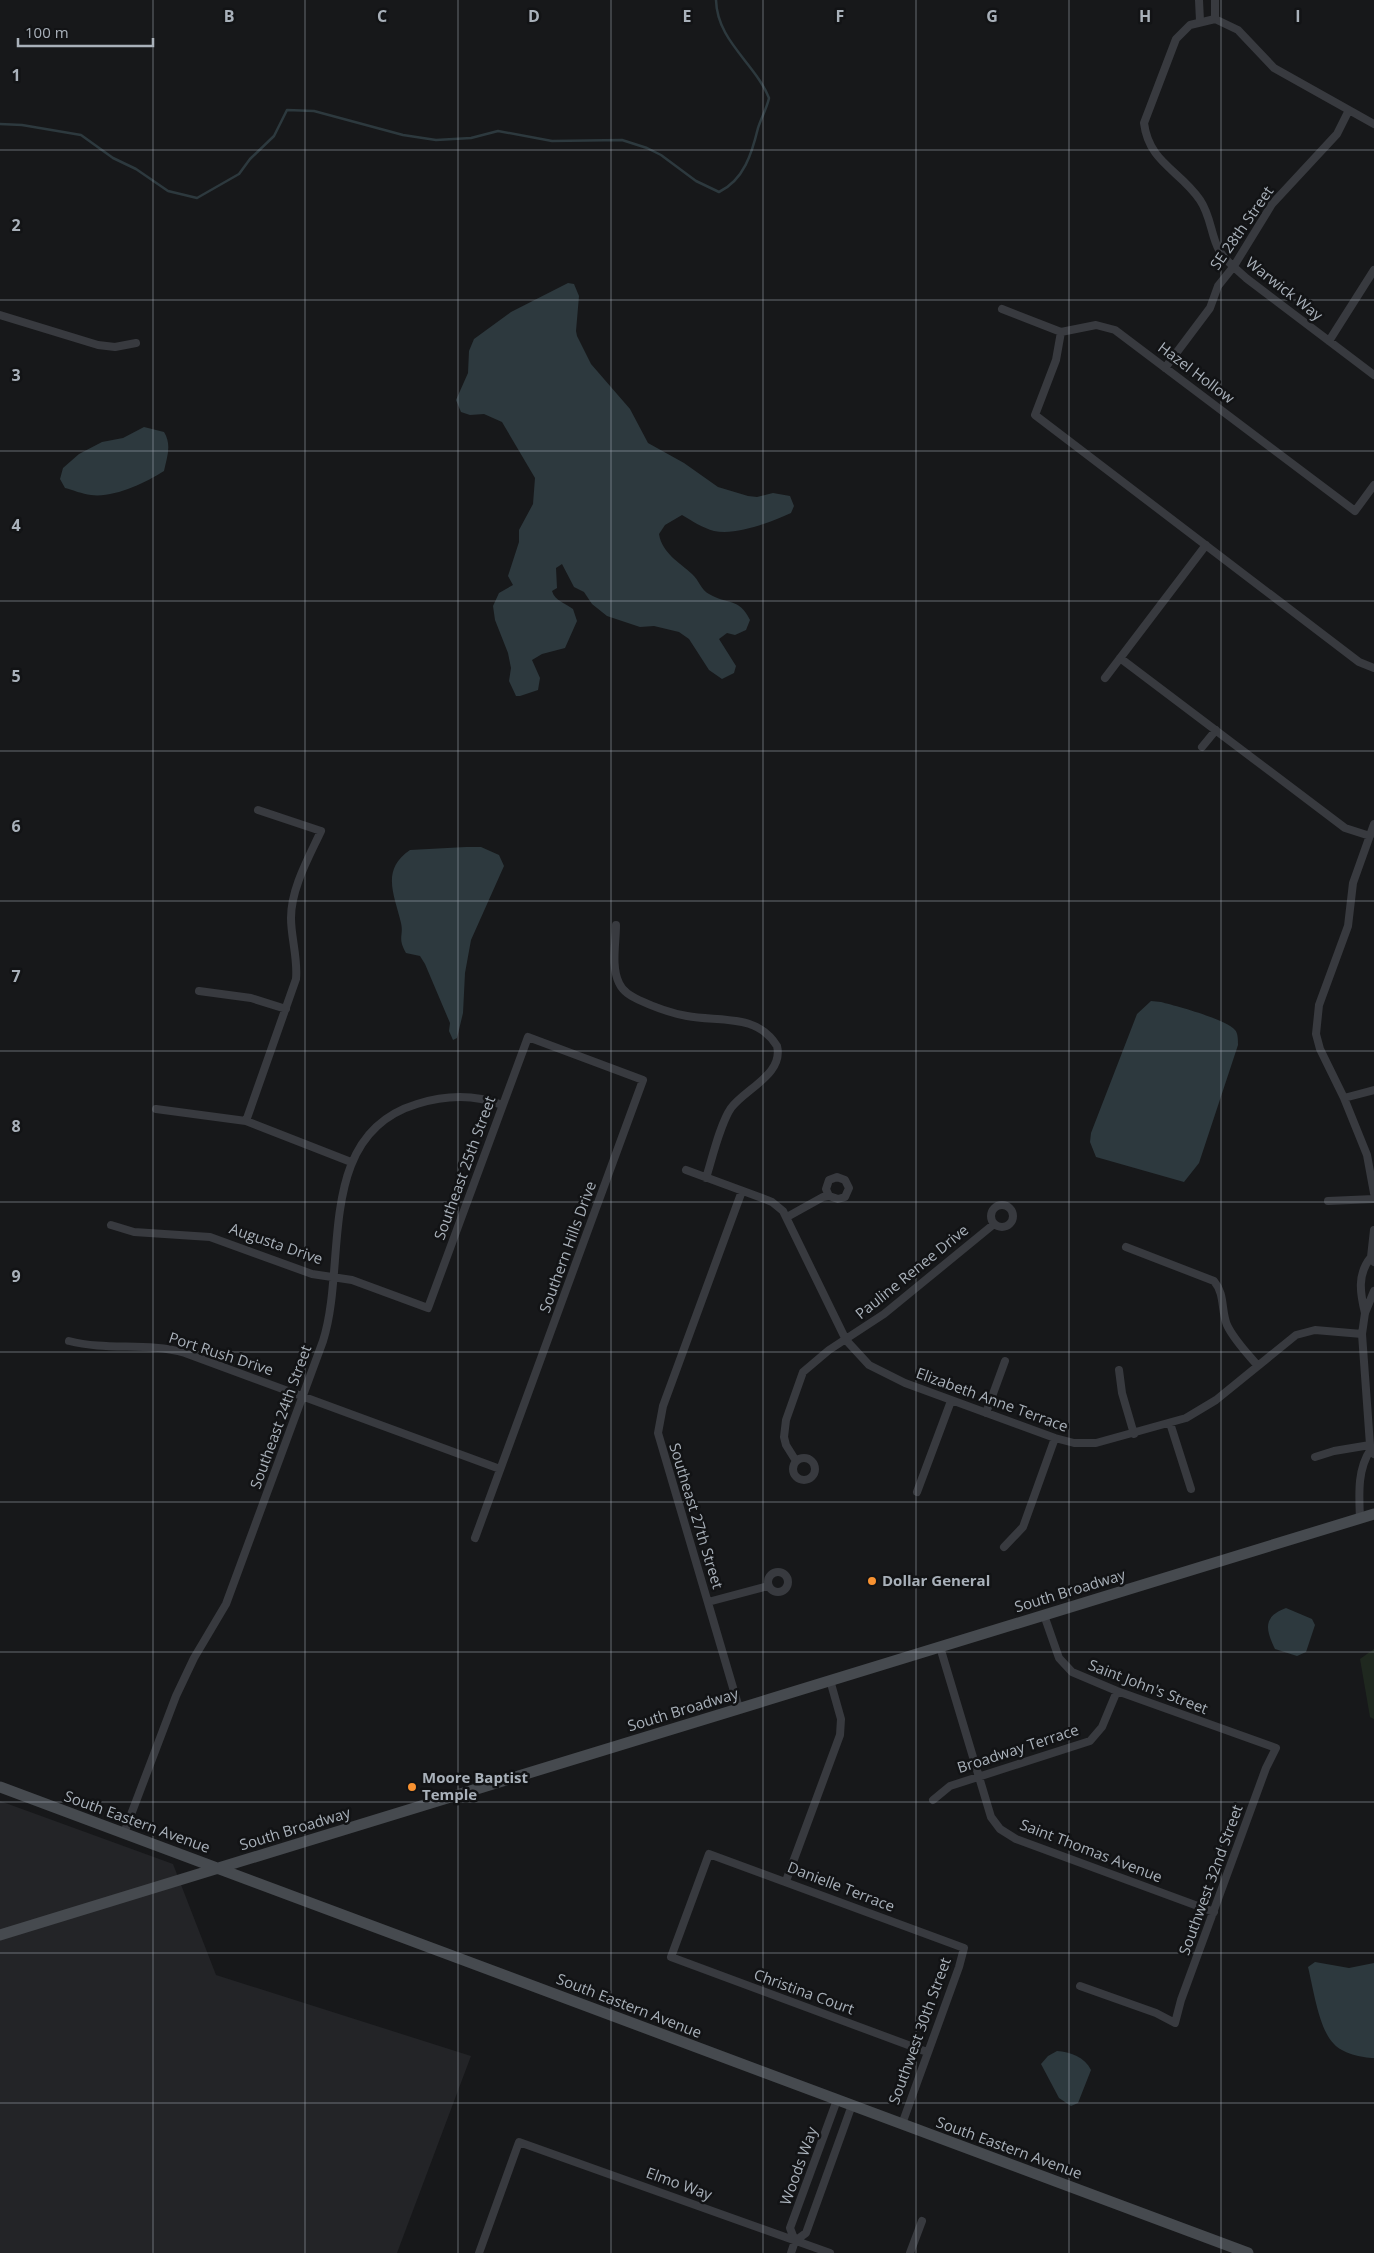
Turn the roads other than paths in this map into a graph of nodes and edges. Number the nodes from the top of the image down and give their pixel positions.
1 (1199, 0) edge
2 (1215, 0) edge
3 (1215, 19) junction
4 (1200, 21) junction
5 (1349, 110) junction
6 (1374, 124) edge
7 (1234, 266) junction
8 (1374, 270) edge
9 (1002, 309) dead end
10 (0, 315) edge
11 (1061, 332) junction
12 (1329, 341) junction
13 (136, 343) dead end
14 (1165, 368) junction
15 (1374, 375) edge
16 (1374, 485) edge
17 (1206, 545) junction
18 (1120, 658) junction
19 (1374, 668) edge
20 (1105, 678) dead end
21 (1216, 730) junction
22 (1202, 747) dead end
23 (258, 810) dead end
24 (1374, 824) edge
25 (1370, 836) junction
26 (616, 925) dead end
27 (199, 991) dead end
28 (286, 1009) junction
29 (528, 1037) joint
30 (1374, 1090) edge
31 (1344, 1098) junction
32 (502, 1105) junction
33 (156, 1109) dead end
34 (246, 1121) junction
35 (351, 1162) junction
36 (686, 1170) dead end
37 (706, 1178) junction
38 (742, 1191) junction
39 (1374, 1193) edge
40 (829, 1196) dead end
41 (1374, 1199) edge
42 (1328, 1201) dead end
43 (787, 1217) junction
44 (994, 1224) dead end
45 (111, 1225) dead end
46 (1374, 1230) edge
47 (1126, 1247) dead end
48 (1373, 1255) edge
49 (334, 1278) junction
50 (1374, 1291) edge
51 (428, 1308) joint
52 (1365, 1313) junction
53 (1362, 1334) junction
54 (846, 1340) junction
55 (70, 1341) dead end
56 (1005, 1361) dead end
57 (1258, 1366) junction
58 (1119, 1370) dead end
59 (302, 1397) junction
60 (951, 1401) junction
61 (986, 1413) junction
62 (1371, 1413) edge
63 (1170, 1423) junction
64 (1134, 1434) junction
65 (1055, 1438) junction
66 (1372, 1449) edge
67 (1315, 1457) dead end
68 (796, 1461) dead end
69 (500, 1469) junction
70 (1191, 1489) dead end
71 (917, 1492) dead end
72 (1374, 1514) edge
73 (1360, 1519) junction
74 (475, 1538) dead end
75 (1004, 1547) dead end
76 (768, 1586) dead end
77 (708, 1602) junction
78 (1044, 1615) junction
79 (940, 1647) junction
80 (830, 1680) junction
81 (1116, 1691) junction
82 (739, 1708) junction
83 (1276, 1748) joint
84 (979, 1776) junction
85 (0, 1788) edge
86 (934, 1800) dead end
87 (124, 1833) junction
88 (218, 1868) junction
89 (786, 1881) junction
90 (1214, 1912) junction
91 (0, 1935) edge
92 (964, 1948) joint
93 (671, 1956) joint
94 (1080, 1986) dead end
95 (927, 2052) junction
96 (838, 2100) junction
97 (852, 2105) junction
98 (902, 2124) junction
99 (922, 2220) dead end
100 (795, 2241) junction
101 (479, 2253) edge
102 (791, 2253) edge
103 (830, 2253) edge
104 (910, 2253) edge
105 (1248, 2253) edge

1 - 4 street
2 - 3 street
3 - 4 street
3 - 5 street
4 - 7 street, Warwick Way
5 - 6 street
5 - 7 street, SE 28th Street
7 - 12 street, Warwick Way
7 - 14 street, SE 28th Street
8 - 12 street
9 - 11 street
10 - 13 street
11 - 14 street, Hazel Hollow
11 - 17 street
12 - 15 street, Warwick Way
14 - 16 street, Hazel Hollow
17 - 18 street
17 - 19 street
18 - 20 street
18 - 21 street
21 - 22 street
21 - 25 street
23 - 28 street
24 - 25 street
25 - 31 street
26 - 37 street
27 - 28 street
28 - 34 street
29 - 32 street, Southeast 25th Street
29 - 69 street, Southern Hills Drive
30 - 31 street
31 - 39 street
32 - 35 street, Southeast 24th Street
32 - 51 street, Southeast 25th Street
33 - 34 street
34 - 35 street
35 - 49 street, Southeast 24th Street
36 - 37 street, Elizabeth Anne Terrace
37 - 38 street, Elizabeth Anne Terrace
38 - 43 street, Elizabeth Anne Terrace
38 - 77 street, Southeast 27th Street
40 - 43 street
41 - 42 street
43 - 54 street, Elizabeth Anne Terrace
44 - 54 street, Pauline Renee Drive
45 - 49 street, Augusta Drive
46 - 48 street
47 - 57 street
48 - 52 street
49 - 51 street, Augusta Drive
49 - 59 street, Southeast 24th Street
50 - 52 street
52 - 53 street
53 - 57 street, Elizabeth Anne Terrace
53 - 62 street
54 - 60 street, Elizabeth Anne Terrace
54 - 68 street, Pauline Renee Drive
55 - 59 street, Port Rush Drive
56 - 61 street
57 - 63 street, Elizabeth Anne Terrace
58 - 64 street
59 - 69 street, Port Rush Drive
59 - 87 street, Southeast 24th Street
60 - 61 street, Elizabeth Anne Terrace
60 - 71 street
61 - 65 street, Elizabeth Anne Terrace
62 - 66 street
63 - 64 street, Elizabeth Anne Terrace
63 - 70 street
64 - 65 street, Elizabeth Anne Terrace
65 - 75 street
66 - 67 street
66 - 73 street
69 - 74 street, Southern Hills Drive
72 - 73 street, South Broadway
73 - 78 street, South Broadway
76 - 77 street
77 - 82 street, Southeast 27th Street
78 - 79 street, South Broadway
78 - 81 street, Saint John's Street
79 - 80 street, South Broadway
79 - 84 street, Saint Thomas Avenue
80 - 82 street, South Broadway
80 - 89 street
81 - 83 street, Saint John's Street
81 - 84 street, Broadway Terrace
82 - 88 street, South Broadway
83 - 90 street, Southwest 32nd Street
84 - 86 street, Broadway Terrace
84 - 90 street, Saint Thomas Avenue
85 - 87 street, South Eastern Avenue
87 - 88 street, South Eastern Avenue
88 - 91 street, South Broadway
88 - 96 street, South Eastern Avenue
89 - 92 street, Danielle Terrace
89 - 93 street, Danielle Terrace
90 - 94 street, Southwest 32nd Street
92 - 95 street, Southwest 30th Street
93 - 95 street, Christina Court
95 - 98 street, Southwest 30th Street
96 - 97 street, South Eastern Avenue
96 - 100 street, Woods Way
97 - 98 street, South Eastern Avenue
97 - 100 street, Woods Way
98 - 105 street, South Eastern Avenue
99 - 104 street
100 - 101 street, Elmo Way
100 - 102 street, Woods Way
100 - 103 street, Elmo Way

